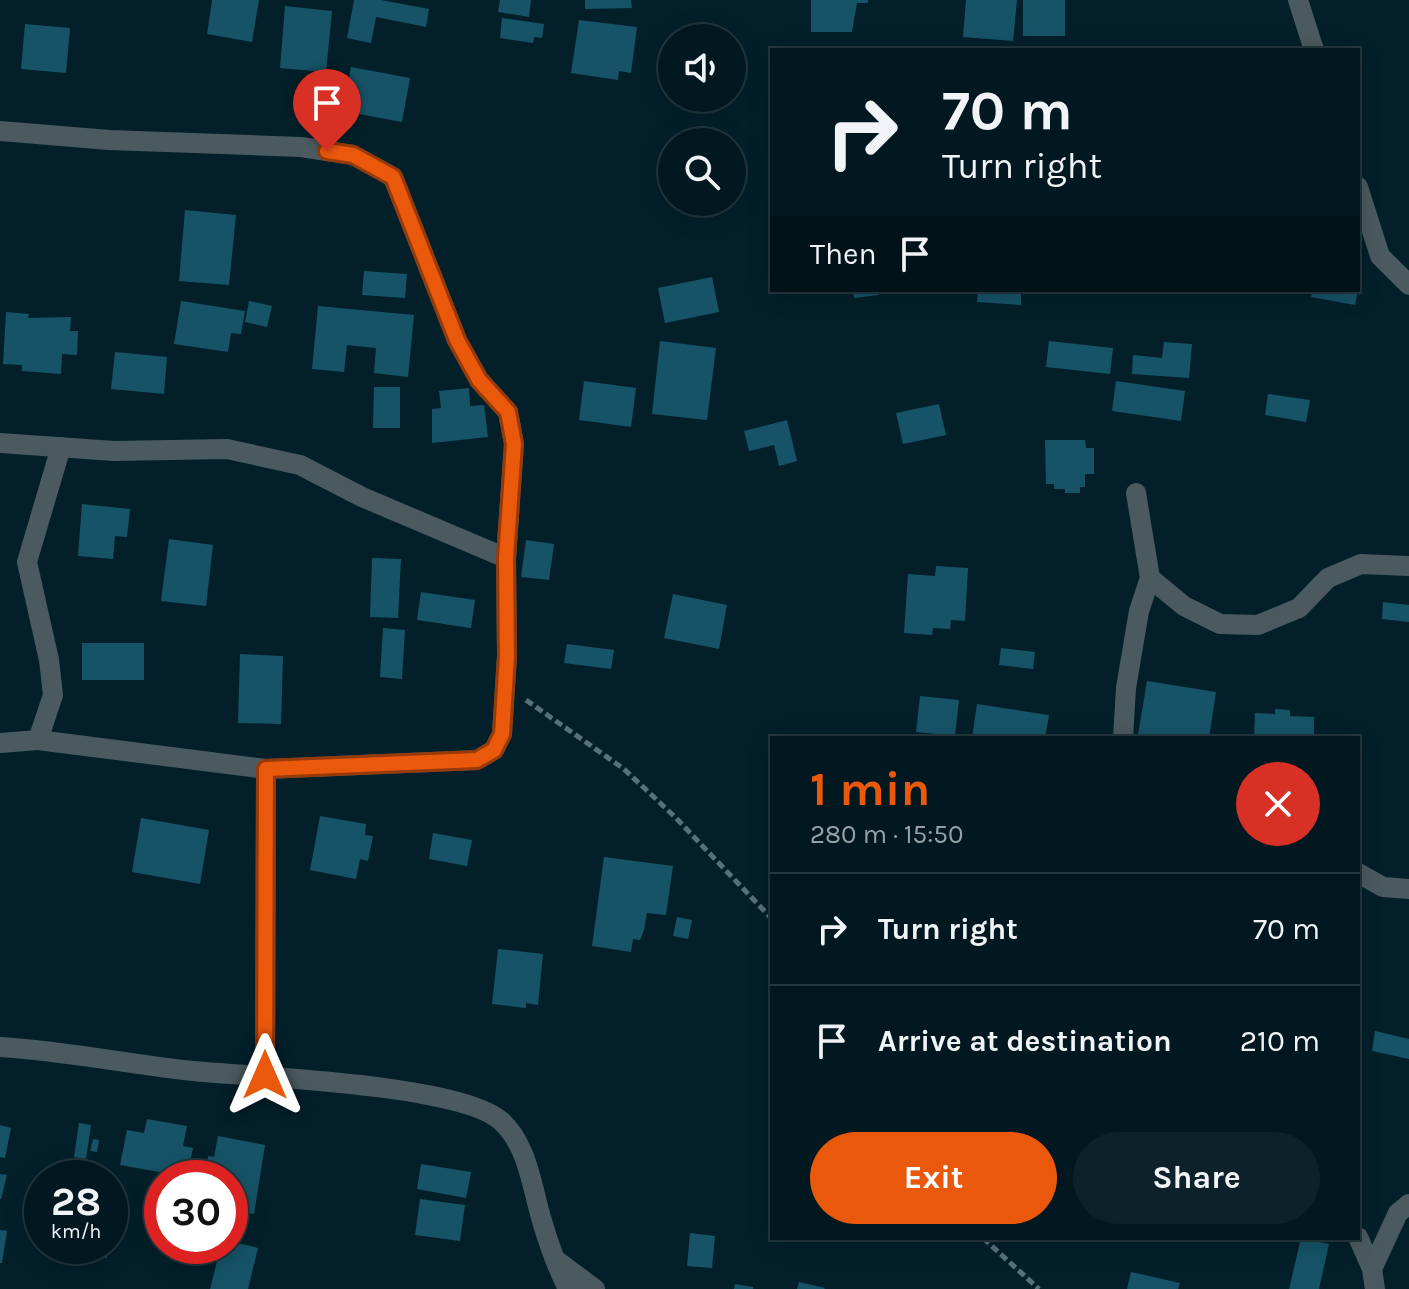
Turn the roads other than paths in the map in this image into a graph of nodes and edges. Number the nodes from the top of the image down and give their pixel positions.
1 (1298, 0) edge
2 (1313, 48) edge
3 (0, 131) edge
4 (1360, 193) edge
5 (1360, 251) edge
6 (1380, 256) junction
7 (1409, 285) edge
8 (0, 443) edge
9 (61, 447) junction
10 (1136, 493) dead end
11 (506, 558) junction
12 (1409, 566) edge
13 (1150, 578) junction
14 (1123, 736) edge
15 (38, 740) junction
16 (0, 743) edge
17 (266, 769) junction
18 (1360, 874) edge
19 (1409, 889) edge
20 (0, 1047) edge
21 (265, 1075) junction
22 (1409, 1204) edge
23 (1359, 1240) edge
24 (554, 1258) junction
25 (1374, 1279) edge
26 (568, 1289) edge
27 (595, 1289) edge

1 - 2 street
3 - 11 street
4 - 6 street
5 - 6 street
6 - 7 street
8 - 9 street
9 - 11 street
9 - 15 street
10 - 13 street
11 - 17 street
12 - 13 street
13 - 14 street
15 - 16 street
15 - 17 street
17 - 21 street
18 - 19 street
20 - 21 street
21 - 24 street
22 - 25 street
23 - 25 street
24 - 26 street
24 - 27 street

